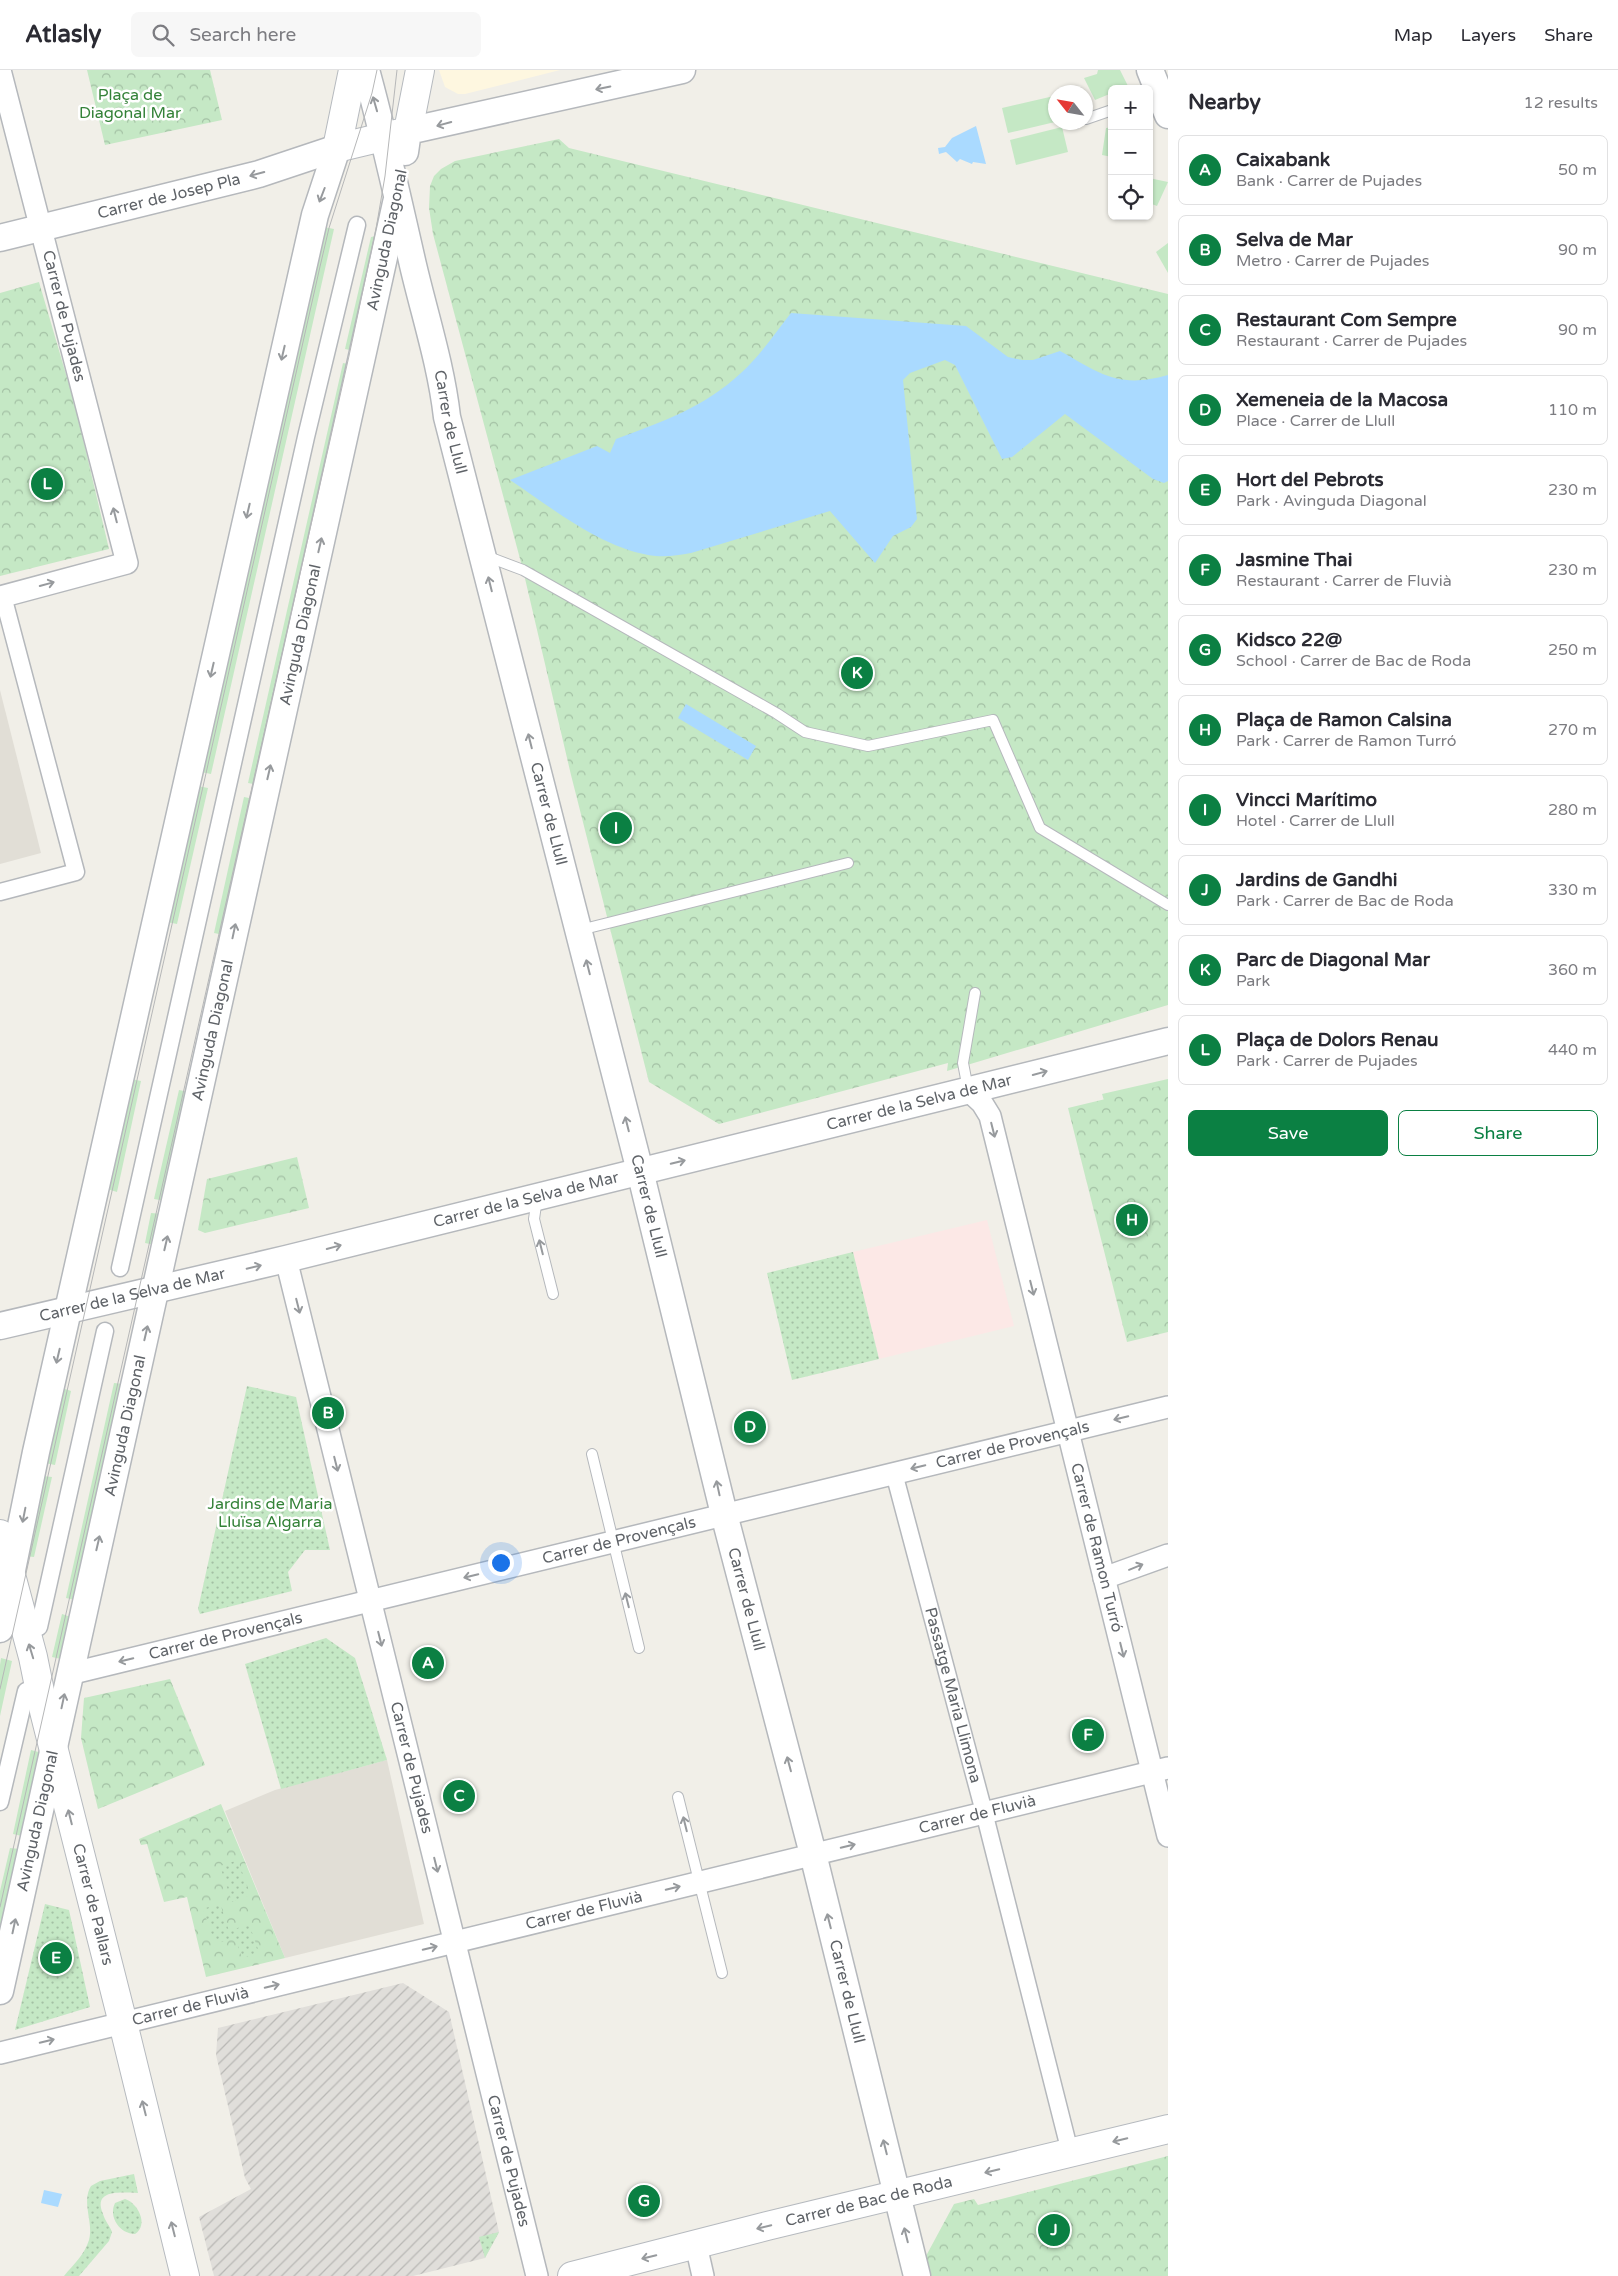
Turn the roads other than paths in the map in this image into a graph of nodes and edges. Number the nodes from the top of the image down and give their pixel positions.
1 (0, 70) edge
2 (338, 70) edge
3 (353, 70) edge
4 (366, 70) edge
5 (420, 70) edge
6 (682, 70) edge
7 (346, 105) junction
8 (1108, 111) edge
9 (1093, 117) edge
10 (397, 134) junction
11 (337, 148) junction
12 (398, 194) junction
13 (358, 225) dead end
14 (42, 228) junction
15 (0, 238) edge
16 (483, 554) junction
17 (1, 597) edge
18 (848, 863) dead end
19 (0, 892) edge
20 (1168, 905) edge
21 (579, 930) junction
22 (975, 993) dead end
23 (1168, 1041) edge
24 (968, 1090) junction
25 (640, 1171) junction
26 (537, 1197) junction
27 (286, 1259) junction
28 (120, 1268) dead end
29 (156, 1291) junction
30 (553, 1294) dead end
31 (70, 1308) junction
32 (0, 1326) edge
33 (105, 1331) dead end
34 (1168, 1406) edge
35 (1068, 1431) junction
36 (592, 1454) dead end
37 (894, 1473) junction
38 (724, 1514) junction
39 (0, 1534) edge
40 (613, 1542) junction
41 (1168, 1554) edge
42 (11, 1578) junction
43 (1104, 1578) junction
44 (370, 1601) junction
45 (39, 1626) dead end
46 (0, 1629) edge
47 (639, 1648) dead end
48 (69, 1674) junction
49 (26, 1691) dead end
50 (53, 1749) junction
51 (1160, 1770) edge
52 (678, 1797) dead end
53 (0, 1802) edge
54 (984, 1812) junction
55 (1168, 1836) edge
56 (813, 1854) junction
57 (699, 1882) junction
58 (455, 1942) junction
59 (722, 1973) dead end
60 (0, 1991) edge
61 (123, 2023) junction
62 (0, 2053) edge
63 (1168, 2129) edge
64 (1070, 2152) junction
65 (896, 2194) junction
66 (696, 2245) junction
67 (185, 2276) edge
68 (537, 2276) edge
69 (572, 2276) edge
70 (703, 2276) edge
71 (917, 2276) edge

1 - 14 street, Carrer de Pujades
2 - 7 street
3 - 7 main road
10 -> 4 street
5 - 10 main road, Avinguda Diagonal
6 -> 10 street
7 - 11 main road
8 - 9 lane
10 - 11 main road
10 - 12 street, Avinguda Diagonal
11 -> 14 street, Carrer de Josep Pla
11 -> 31 street
12 - 16 street, Carrer de Llull
29 -> 12 street, Avinguda Diagonal
13 - 28 street, Avinguda Diagonal
14 - 15 street, Carrer de Josep Pla
17 -> 14 street, Carrer de Pujades
16 - 20 lane
21 -> 16 street, Carrer de Llull
17 - 19 street
18 - 21 lane
25 -> 21 street, Carrer de Llull
22 - 24 lane
24 -> 23 street, Carrer de la Selva de Mar
25 -> 24 street, Carrer de la Selva de Mar
24 -> 35 street, Carrer de Ramon Turró
25 - 26 street, Carrer de la Selva de Mar
38 -> 25 street, Carrer de Llull
27 -> 26 street, Carrer de la Selva de Mar
30 -> 26 lane
29 -> 27 street, Carrer de la Selva de Mar
27 -> 44 street, Carrer de Pujades
29 - 31 street, Carrer de la Selva de Mar
48 -> 29 street, Avinguda Diagonal
31 - 32 street, Carrer de la Selva de Mar
31 -> 42 street
33 - 45 street
34 -> 35 street, Carrer de Provençals
35 -> 37 street, Carrer de Provençals
35 - 43 street, Carrer de Ramon Turró
36 - 40 lane
37 - 38 street, Carrer de Provençals
37 - 54 street, Passatge Maria Llimona
38 - 40 street, Carrer de Provençals
56 -> 38 street, Carrer de Llull
39 - 42 main road, Carrer de Pallars
40 -> 44 street, Carrer de Provençals
47 -> 40 lane
43 -> 41 street
42 - 46 street
50 -> 42 main road, Carrer de Pallars
43 -> 51 street, Carrer de Ramon Turró
44 -> 48 street, Carrer de Provençals
44 -> 58 street, Carrer de Pujades
50 -> 48 street, Avinguda Diagonal
49 - 53 street
60 -> 50 street, Avinguda Diagonal
61 -> 50 main road, Carrer de Pallars
51 - 54 street, Carrer de Fluvià
51 - 55 street, Carrer de Ramon Turró
57 -> 52 lane
56 -> 54 street, Carrer de Fluvià
54 - 64 street, Passatge Maria Llimona
56 - 57 street, Carrer de Fluvià
65 -> 56 street, Carrer de Llull
58 -> 57 street, Carrer de Fluvià
57 - 59 lane
61 -> 58 street, Carrer de Fluvià
58 - 68 street, Carrer de Pujades
62 -> 61 street, Carrer de Fluvià
67 -> 61 main road, Carrer de Pallars
63 -> 64 main road, Carrer de Bac de Roda
64 -> 65 main road, Carrer de Bac de Roda
65 -> 66 main road, Carrer de Bac de Roda
71 -> 65 street, Carrer de Llull
66 -> 69 main road, Carrer de Bac de Roda
66 - 70 street

